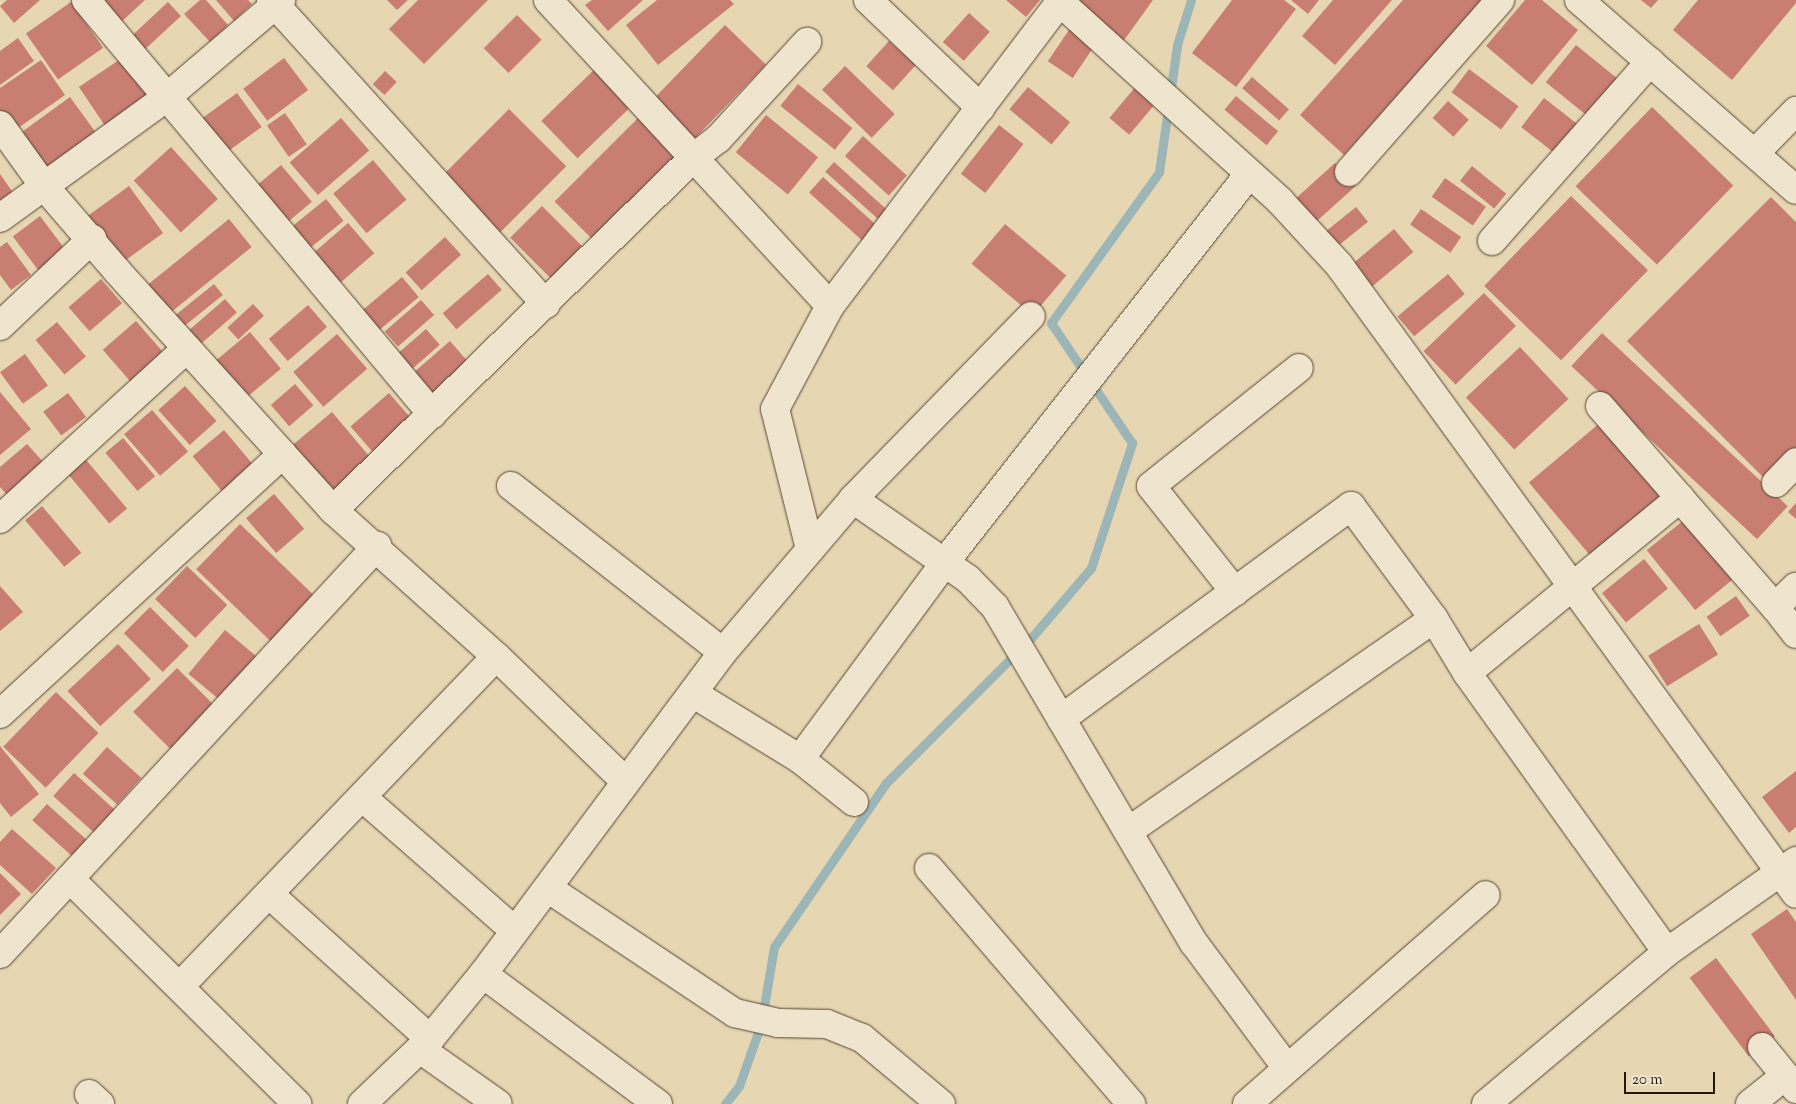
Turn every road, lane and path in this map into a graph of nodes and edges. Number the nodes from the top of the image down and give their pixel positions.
1 (86, 0) edge
2 (548, 0) edge
3 (868, 0) edge
4 (1500, 0) edge
5 (1578, 0) edge
6 (1061, 1) edge
7 (276, 2) edge
8 (807, 42) dead end
9 (1650, 62) junction
10 (167, 97) junction
11 (981, 108) junction
12 (1796, 111) edge
13 (0, 125) edge
14 (1755, 153) junction
15 (692, 159) junction
16 (1349, 172) dead end
17 (1248, 176) junction
18 (44, 186) junction
19 (1796, 190) edge
20 (0, 218) edge
21 (92, 239) junction
22 (1492, 241) dead end
23 (546, 304) junction
24 (830, 306) junction
25 (1031, 316) dead end
26 (0, 326) edge
27 (186, 348) junction
28 (1299, 368) dead end
29 (1600, 406) dead end
30 (432, 414) junction
31 (283, 454) junction
32 (1796, 462) edge
33 (1776, 483) dead end
34 (511, 486) dead end
35 (1680, 498) junction
36 (853, 499) junction
37 (333, 510) junction
38 (0, 519) edge
39 (377, 546) junction
40 (810, 550) junction
41 (945, 562) junction
42 (1574, 586) junction
43 (1796, 587) edge
44 (1235, 592) junction
45 (1775, 607) junction
46 (1434, 619) junction
47 (1796, 634) edge
48 (723, 652) junction
49 (496, 656) junction
50 (1467, 673) junction
51 (694, 694) junction
52 (0, 714) edge
53 (1061, 718) junction
54 (800, 759) junction
55 (624, 780) junction
56 (362, 797) junction
57 (854, 802) dead end
58 (1130, 830) junction
59 (1788, 867) edge
60 (930, 868) dead end
61 (70, 879) junction
62 (549, 888) junction
63 (268, 894) junction
64 (1796, 894) edge
65 (1486, 895) dead end
66 (515, 931) junction
67 (1667, 952) junction
68 (0, 954) edge
69 (483, 974) junction
70 (181, 985) junction
71 (425, 1044) junction
72 (1762, 1047) dead end
73 (1286, 1067) junction
74 (1791, 1083) edge
75 (366, 1103) edge
76 (297, 1104) edge
77 (498, 1104) edge
78 (658, 1104) edge
79 (940, 1104) edge
80 (1131, 1104) edge
81 (1247, 1104) edge
82 (1486, 1104) edge
83 (1750, 1104) edge

1 - 10 street
2 - 15 street
3 - 11 street
4 - 16 street
5 - 9 street
6 - 11 street
6 - 17 street
7 - 10 street
7 - 23 street
8 - 15 street
9 - 14 street
9 - 22 street
10 - 18 street
10 - 30 street
11 - 24 street
12 - 14 street
13 - 18 street
14 - 19 street
15 - 23 street
15 - 24 street
17 - 41 street
17 - 42 street
18 - 20 street
18 - 21 street
21 - 26 street
21 - 27 street
23 - 30 street
24 - 40 street
25 - 36 street
27 - 31 street
27 - 38 street
28 - 44 street
29 - 35 street
30 - 37 street
31 - 37 street
31 - 52 street
32 - 33 street
34 - 48 street
35 - 42 street
35 - 45 street
36 - 40 street
36 - 41 street
37 - 39 street
39 - 49 street
39 - 61 street
40 - 48 street
41 - 53 street
41 - 54 street
42 - 50 street
42 - 59 street
43 - 45 street
44 - 46 street
44 - 53 street
45 - 47 street
46 - 50 street
46 - 58 street
48 - 51 street
49 - 55 street
49 - 56 street
50 - 67 street
51 - 54 street
51 - 55 street
53 - 58 street
54 - 57 street
55 - 62 street
56 - 63 street
56 - 66 street
58 - 73 street
59 - 64 street
59 - 67 street
60 - 80 street
61 - 68 street
61 - 70 street
62 - 66 street
62 - 79 street
63 - 70 street
63 - 71 street
65 - 73 street
66 - 69 street
67 - 82 street
69 - 71 street
69 - 78 street
70 - 76 street
71 - 75 street
71 - 77 street
72 - 74 street
73 - 81 street
74 - 83 street

